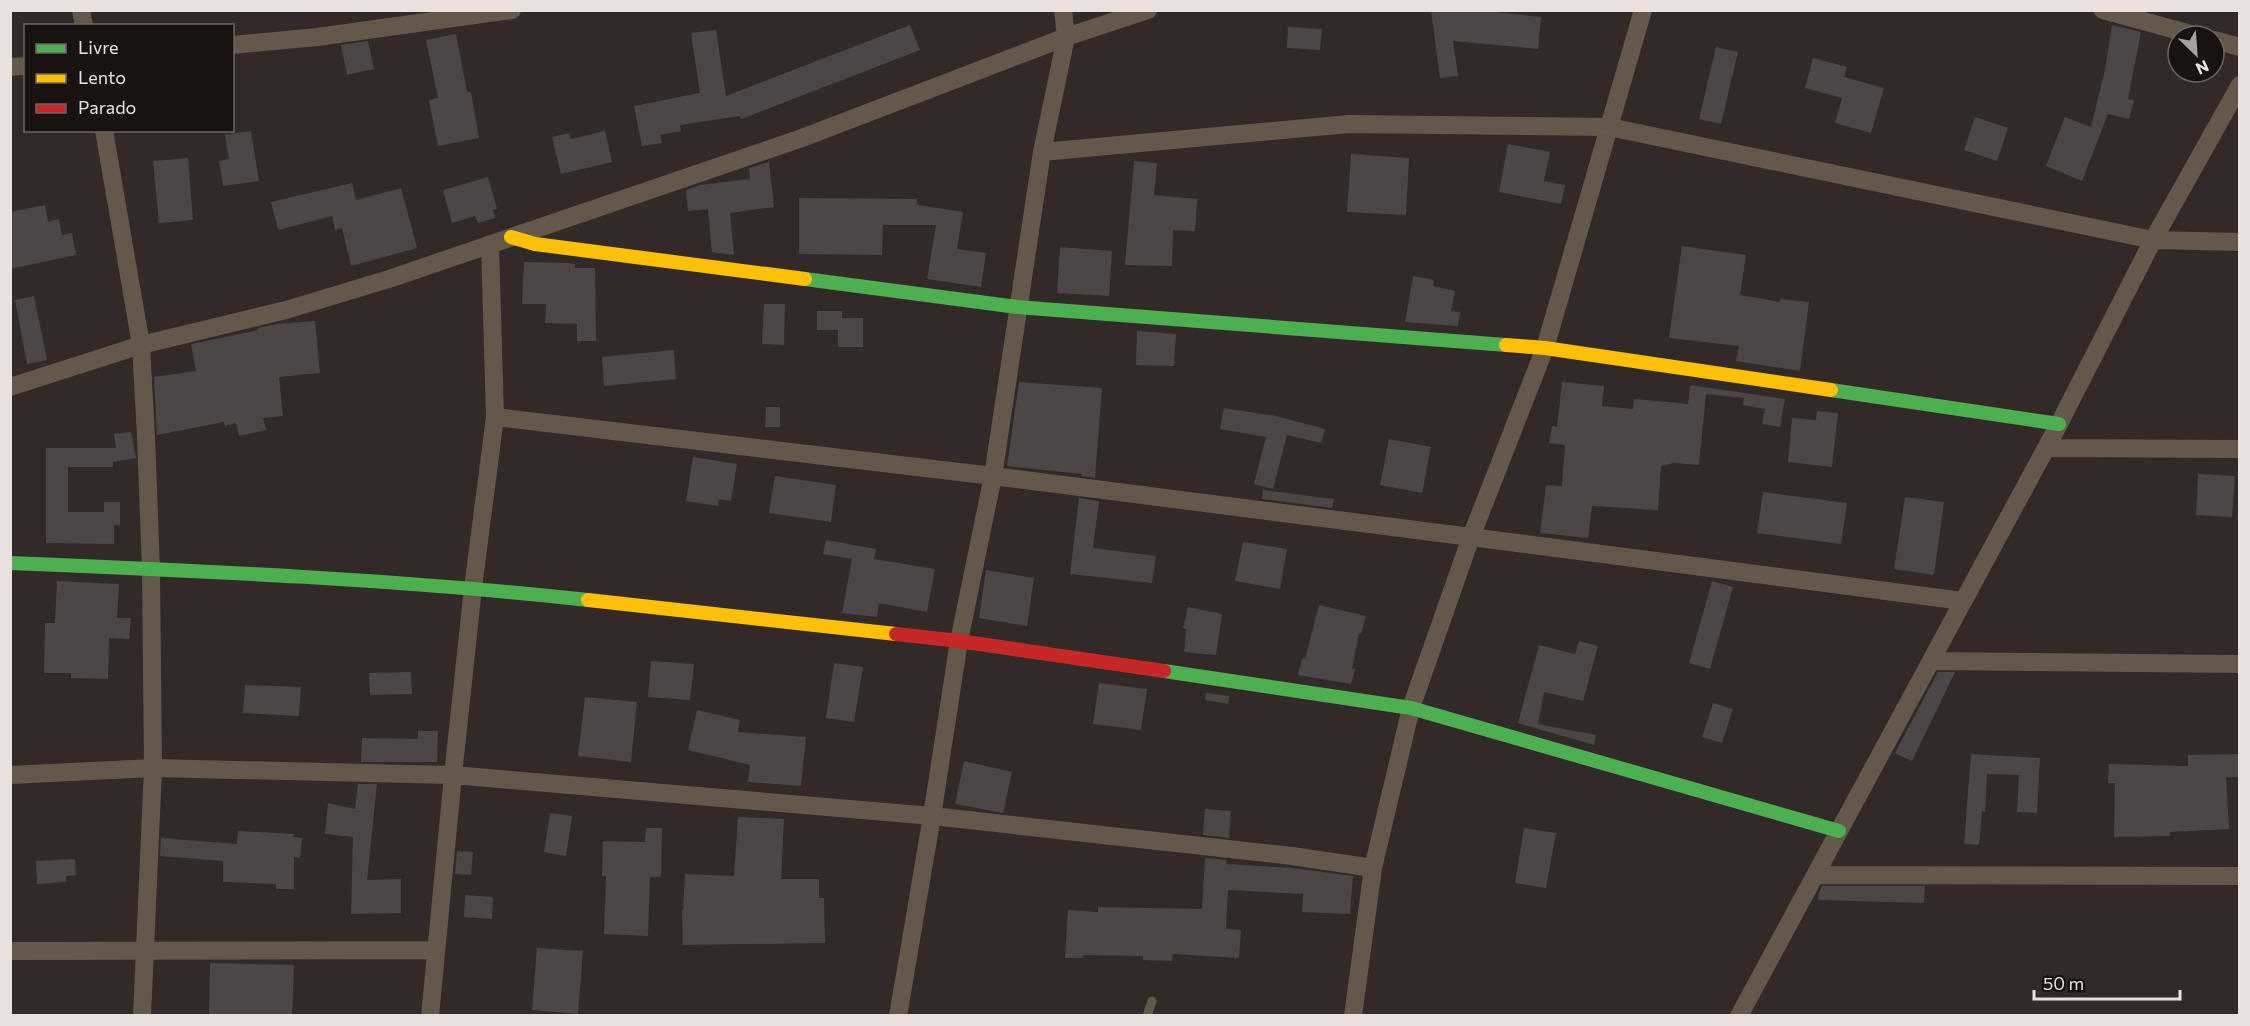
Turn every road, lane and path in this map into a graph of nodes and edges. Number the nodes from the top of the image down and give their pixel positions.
1 (512, 10) edge
2 (1063, 10) edge
3 (1148, 10) edge
4 (1643, 10) edge
5 (2103, 10) edge
6 (2166, 27) edge
7 (1066, 37) junction
8 (234, 45) edge
9 (2240, 85) edge
10 (1609, 127) junction
11 (104, 132) edge
12 (1042, 152) junction
13 (511, 237) junction
14 (2153, 240) junction
15 (2240, 242) edge
16 (490, 244) junction
17 (1017, 307) junction
18 (141, 345) junction
19 (1545, 348) junction
20 (10, 387) edge
21 (495, 417) junction
22 (2059, 424) junction
23 (2046, 448) junction
24 (2240, 449) edge
25 (993, 476) junction
26 (1471, 537) junction
27 (10, 563) edge
28 (151, 569) junction
29 (473, 588) junction
30 (1963, 601) junction
31 (959, 640) junction
32 (1931, 662) junction
33 (2240, 664) edge
34 (1411, 708) junction
35 (153, 768) junction
36 (10, 775) edge
37 (453, 775) junction
38 (932, 816) junction
39 (1839, 831) junction
40 (1373, 868) junction
41 (1817, 875) junction
42 (2240, 876) edge
43 (435, 950) junction
44 (10, 951) edge
45 (145, 951) junction
46 (1152, 1000) dead end
47 (142, 1016) edge
48 (430, 1016) edge
49 (897, 1016) edge
50 (1147, 1016) edge
51 (1353, 1016) edge
52 (1739, 1016) edge

1 - 8 street
2 - 7 street
3 - 7 street
4 - 10 street
5 - 6 street
7 - 12 street
7 - 13 street
9 - 14 street
10 - 12 street
10 - 14 street
10 - 19 street
11 - 18 street
12 - 17 street
13 - 16 street
13 - 17 street
14 - 15 street
14 - 22 street
16 - 18 street
16 - 21 street
17 - 19 street
17 - 25 street
18 - 20 street
18 - 28 street
19 - 22 street
19 - 26 street
21 - 25 street
21 - 29 street
22 - 23 street
23 - 24 street
23 - 30 street
25 - 26 street
25 - 31 street
26 - 30 street
26 - 34 street
27 - 28 street
28 - 29 street
28 - 35 street
29 - 31 street
29 - 37 street
30 - 32 street
31 - 34 street
31 - 38 street
32 - 33 street
32 - 39 street
34 - 39 street
34 - 40 street
35 - 36 street
35 - 37 street
35 - 45 street
37 - 38 street
37 - 43 street
38 - 40 street
38 - 49 street
39 - 41 street
40 - 51 street
41 - 42 street
41 - 52 street
43 - 45 street
43 - 48 street
44 - 45 street
45 - 47 street
46 - 50 lane

